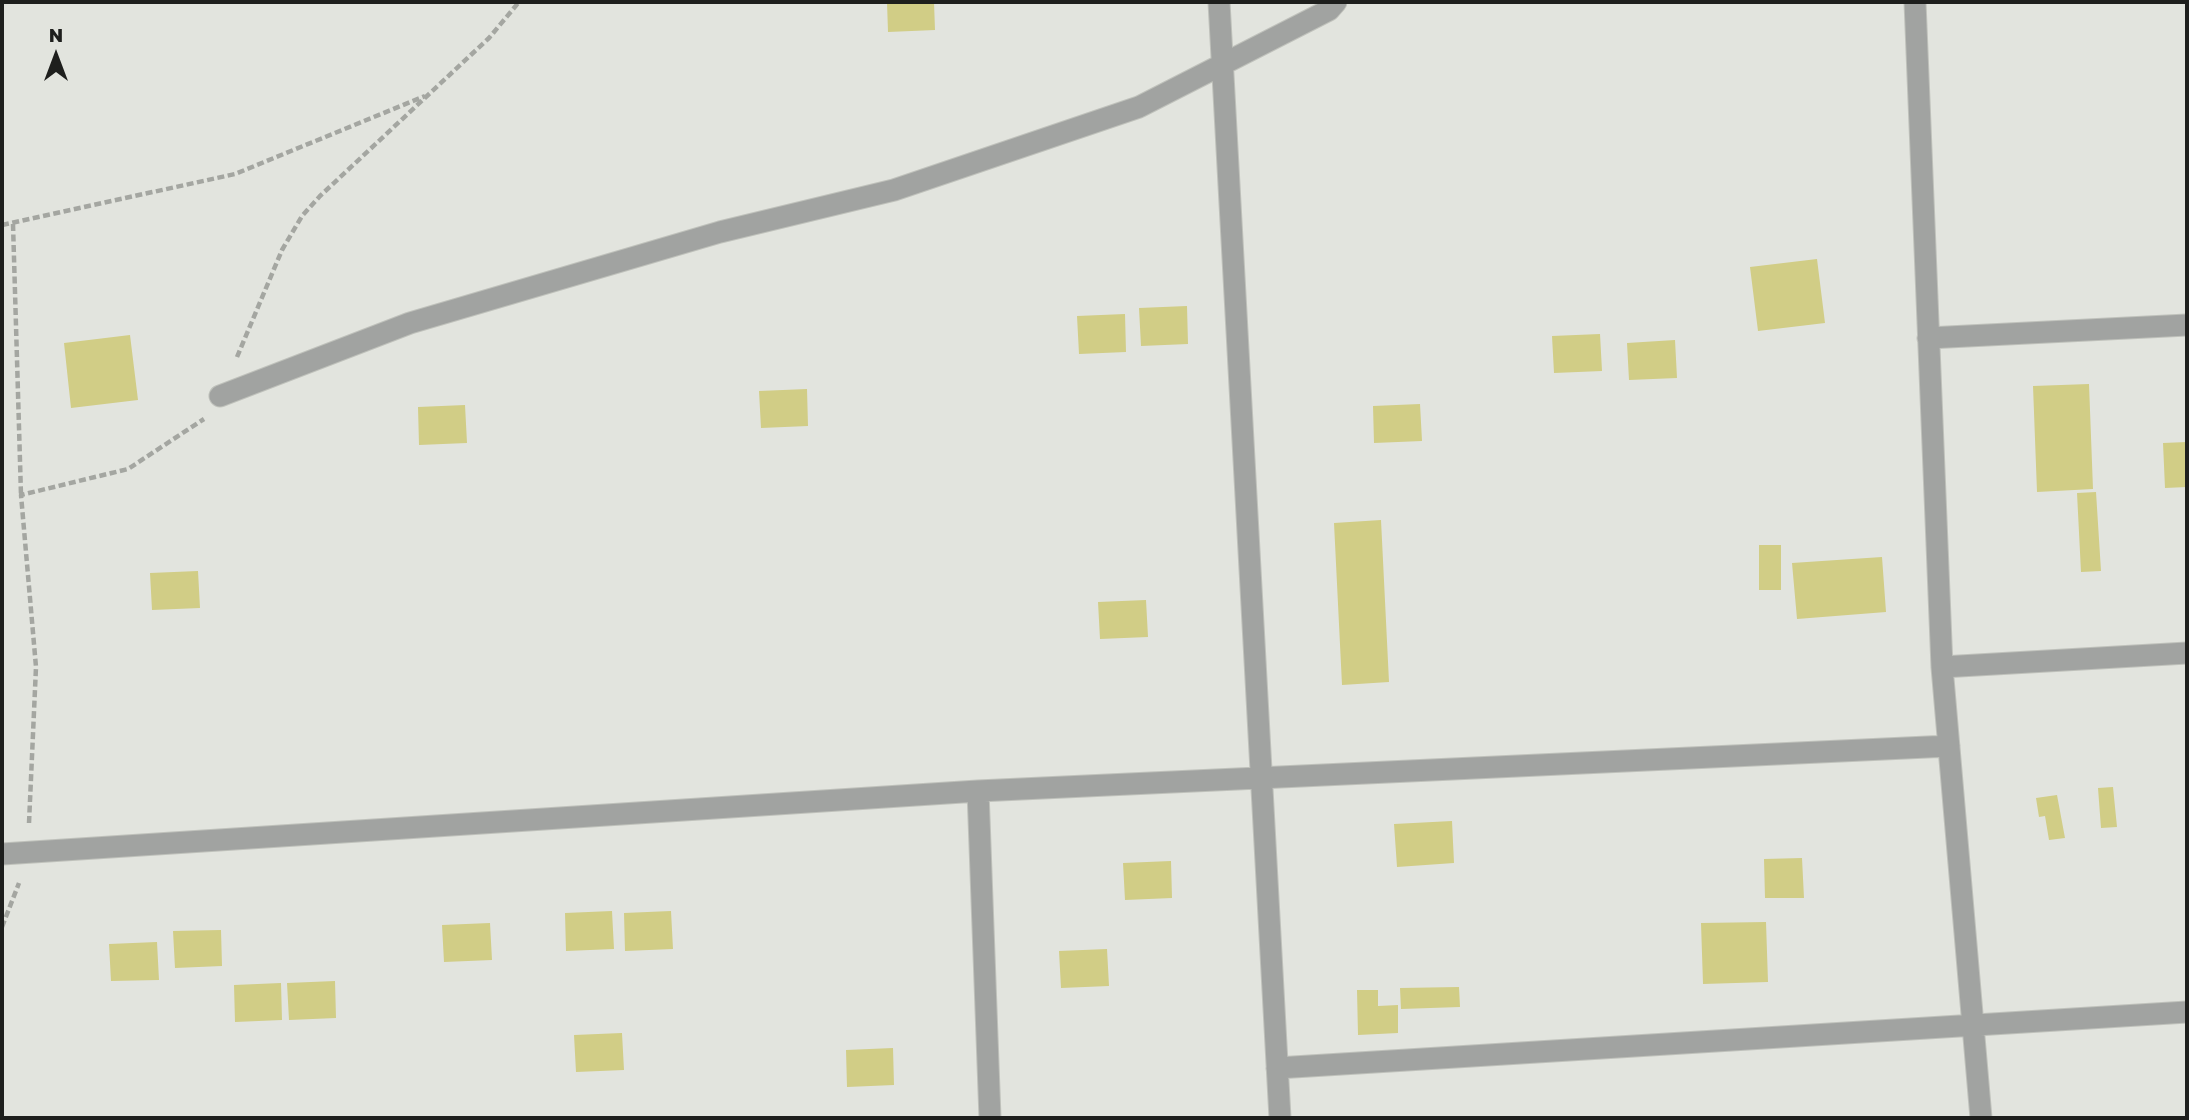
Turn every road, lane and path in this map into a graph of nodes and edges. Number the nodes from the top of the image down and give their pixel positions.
1 (519, 2) edge
2 (1219, 2) edge
3 (1336, 2) edge
4 (1914, 2) edge
5 (1221, 65) junction
6 (428, 95) junction
7 (13, 224) junction
8 (2, 225) edge
9 (2187, 325) edge
10 (1928, 338) junction
11 (220, 396) junction
12 (21, 495) junction
13 (2187, 653) edge
14 (1942, 667) junction
15 (1949, 746) junction
16 (1261, 778) junction
17 (978, 791) junction
18 (28, 853) junction
19 (2, 854) edge
20 (2, 927) edge
21 (2187, 1012) edge
22 (1973, 1025) junction
23 (1277, 1068) junction
24 (990, 1118) edge
25 (1280, 1118) edge
26 (1981, 1118) edge

1 - 6 path
2 - 5 street
3 - 5 street
4 - 10 street
5 - 11 street
5 - 16 street
6 - 7 path
6 - 11 path
7 - 8 path
7 - 12 path
9 - 10 street
10 - 14 street
11 - 12 path
12 - 18 path
13 - 14 street
14 - 15 street
15 - 16 street
15 - 22 street
16 - 17 street
16 - 23 street
17 - 18 street
17 - 24 street
18 - 19 street
18 - 20 path
21 - 22 street
22 - 23 street
22 - 26 street
23 - 25 street

